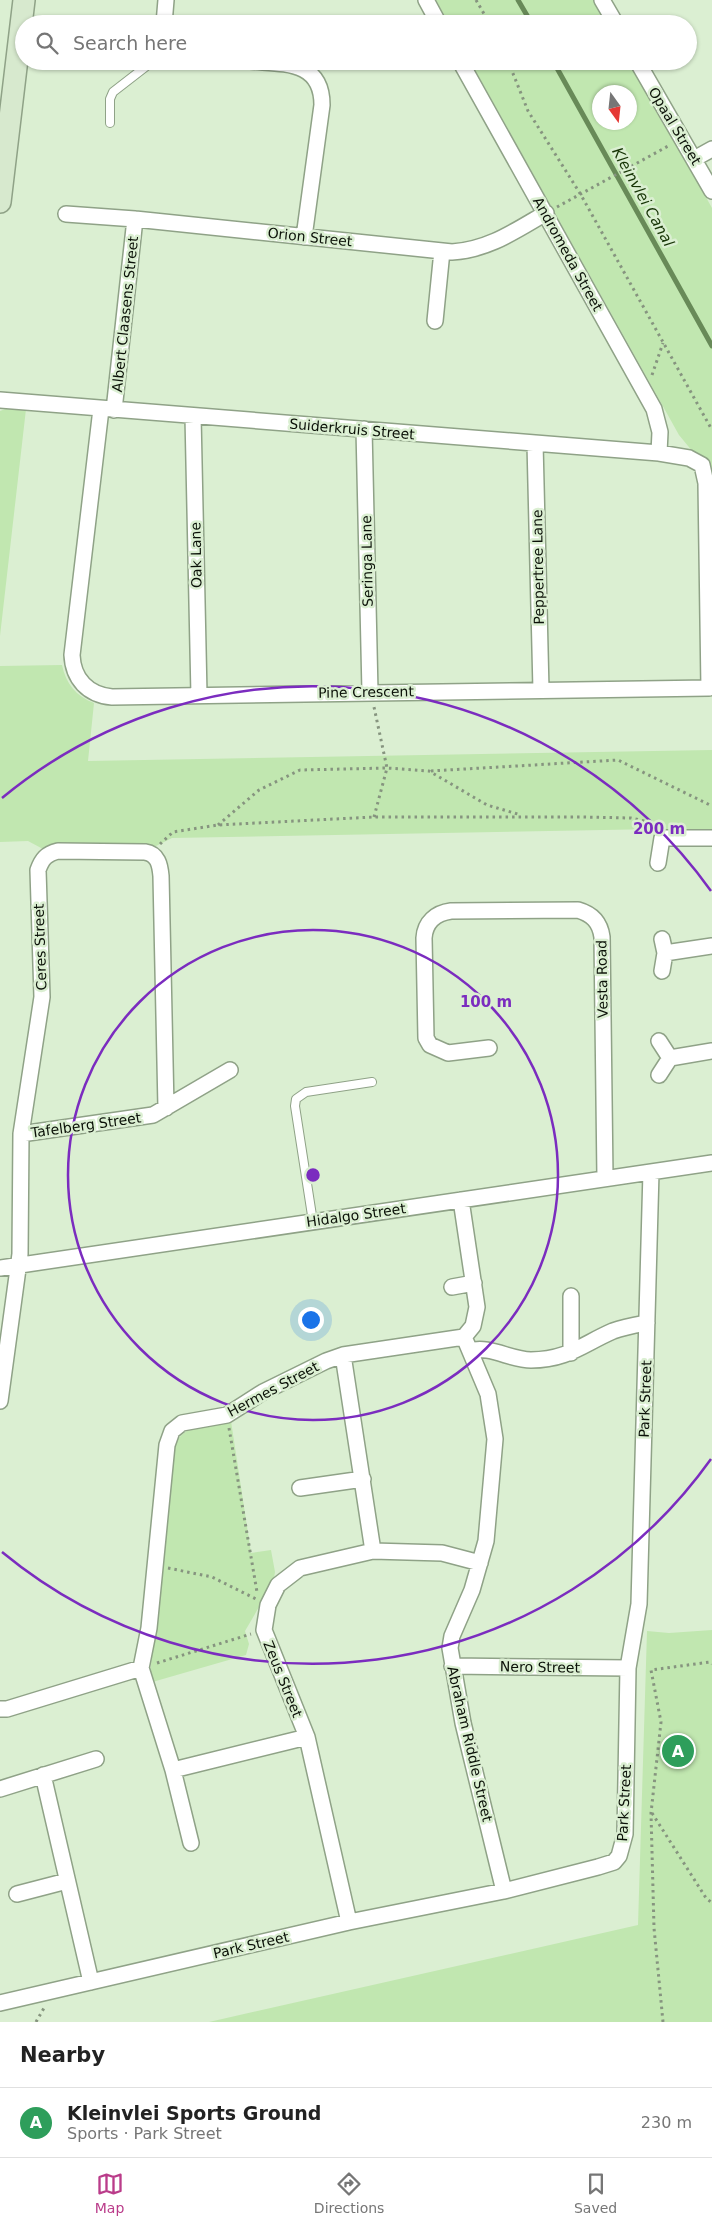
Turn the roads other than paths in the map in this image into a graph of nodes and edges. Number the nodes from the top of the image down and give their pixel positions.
1 (24, 0) edge
2 (166, 0) edge
3 (426, 0) edge
4 (602, 0) edge
5 (22, 15) edge
6 (165, 15) edge
7 (435, 15) edge
8 (611, 15) edge
9 (16, 70) edge
10 (142, 70) edge
11 (305, 70) edge
12 (465, 70) edge
13 (642, 70) edge
14 (110, 123) dead end
15 (712, 149) edge
16 (694, 159) junction
17 (712, 191) edge
18 (0, 202) edge
19 (546, 213) junction
20 (66, 214) dead end
21 (135, 218) junction
22 (304, 236) junction
23 (442, 251) junction
24 (435, 321) dead end
25 (0, 400) edge
26 (107, 409) junction
27 (194, 416) junction
28 (364, 429) junction
29 (535, 444) junction
30 (659, 452) junction
31 (702, 465) joint
32 (711, 688) edge
33 (541, 690) junction
34 (370, 692) junction
35 (199, 695) junction
36 (712, 838) edge
37 (658, 863) dead end
38 (712, 946) edge
39 (662, 971) dead end
40 (659, 1041) dead end
41 (489, 1048) dead end
42 (712, 1051) edge
43 (670, 1058) junction
44 (230, 1070) dead end
45 (659, 1075) dead end
46 (372, 1082) dead end
47 (166, 1108) junction
48 (20, 1134) junction
49 (712, 1162) edge
50 (651, 1172) junction
51 (605, 1178) junction
52 (461, 1200) junction
53 (313, 1222) junction
54 (17, 1266) junction
55 (0, 1268) edge
56 (474, 1283) junction
57 (452, 1287) dead end
58 (571, 1296) dead end
59 (647, 1323) junction
60 (467, 1344) junction
61 (571, 1353) junction
62 (343, 1355) junction
63 (0, 1401) edge
64 (363, 1478) junction
65 (300, 1488) dead end
66 (373, 1551) junction
67 (480, 1563) junction
68 (452, 1666) junction
69 (141, 1668) junction
70 (628, 1668) junction
71 (0, 1709) edge
72 (307, 1737) junction
73 (96, 1759) dead end
74 (173, 1770) junction
75 (43, 1775) junction
76 (0, 1788) edge
77 (191, 1843) dead end
78 (67, 1881) junction
79 (504, 1890) junction
80 (17, 1894) dead end
81 (350, 1922) junction
82 (91, 1982) junction
83 (0, 2003) edge

1 - 5 street
2 - 6 street
3 - 7 street
4 - 8 street
9 - 18 street
10 - 14 lane
11 - 22 street
12 - 19 street, Andromeda Street
13 - 16 street, Opaal Street
15 - 16 street
16 - 17 street, Opaal Street
19 - 23 street, Orion Street
19 - 30 street, Andromeda Street
20 - 21 street, Orion Street
21 - 22 street, Orion Street
21 - 26 street, Albert Claasens Street
22 - 23 street, Orion Street
23 - 24 street
25 - 26 street, Suiderkruis Street
26 - 27 street, Suiderkruis Street
26 - 35 street, Pine Crescent
27 - 28 street, Suiderkruis Street
27 - 35 street, Oak Lane
28 - 29 street, Suiderkruis Street
28 - 34 street, Seringa Lane
29 - 30 street, Suiderkruis Street
29 - 33 street, Peppertree Lane
30 - 31 street, Suiderkruis Street
31 - 32 street, Pine Crescent
32 - 33 street, Pine Crescent
33 - 34 street, Pine Crescent
34 - 35 street, Pine Crescent
36 - 37 street
38 - 39 street
40 - 43 street
41 - 51 street, Vesta Road
42 - 43 street
43 - 45 street
44 - 47 street, Tafelberg Street
46 - 53 lane
47 - 48 street, Tafelberg Street
47 - 48 street, Ceres Street
48 - 54 street, Ceres Street
49 - 50 street, Hidalgo Street
50 - 51 street, Hidalgo Street
50 - 59 street, Park Street
51 - 52 street, Hidalgo Street
52 - 53 street, Hidalgo Street
52 - 56 street
53 - 54 street, Hidalgo Street
54 - 55 street, Hidalgo Street
54 - 63 street, Ceres Street
56 - 57 street
56 - 60 street
58 - 61 street
59 - 61 street, Hermes Street
59 - 70 street, Park Street
60 - 61 street, Hermes Street
60 - 62 street, Hermes Street
60 - 67 street, Abraham Riddle Street
62 - 64 street
62 - 69 street, Hermes Street
64 - 65 street
64 - 66 street
66 - 67 street, Zeus Street
66 - 72 street, Zeus Street
67 - 68 street, Abraham Riddle Street
68 - 70 street, Nero Street
68 - 79 street, Abraham Riddle Street
69 - 71 street
69 - 74 street
70 - 79 street, Park Street
72 - 74 street
72 - 81 street, Zeus Street
73 - 75 street
74 - 77 street
75 - 76 street
75 - 78 street
78 - 80 street
78 - 82 street
79 - 81 street, Park Street
81 - 82 street, Park Street
82 - 83 street, Park Street

